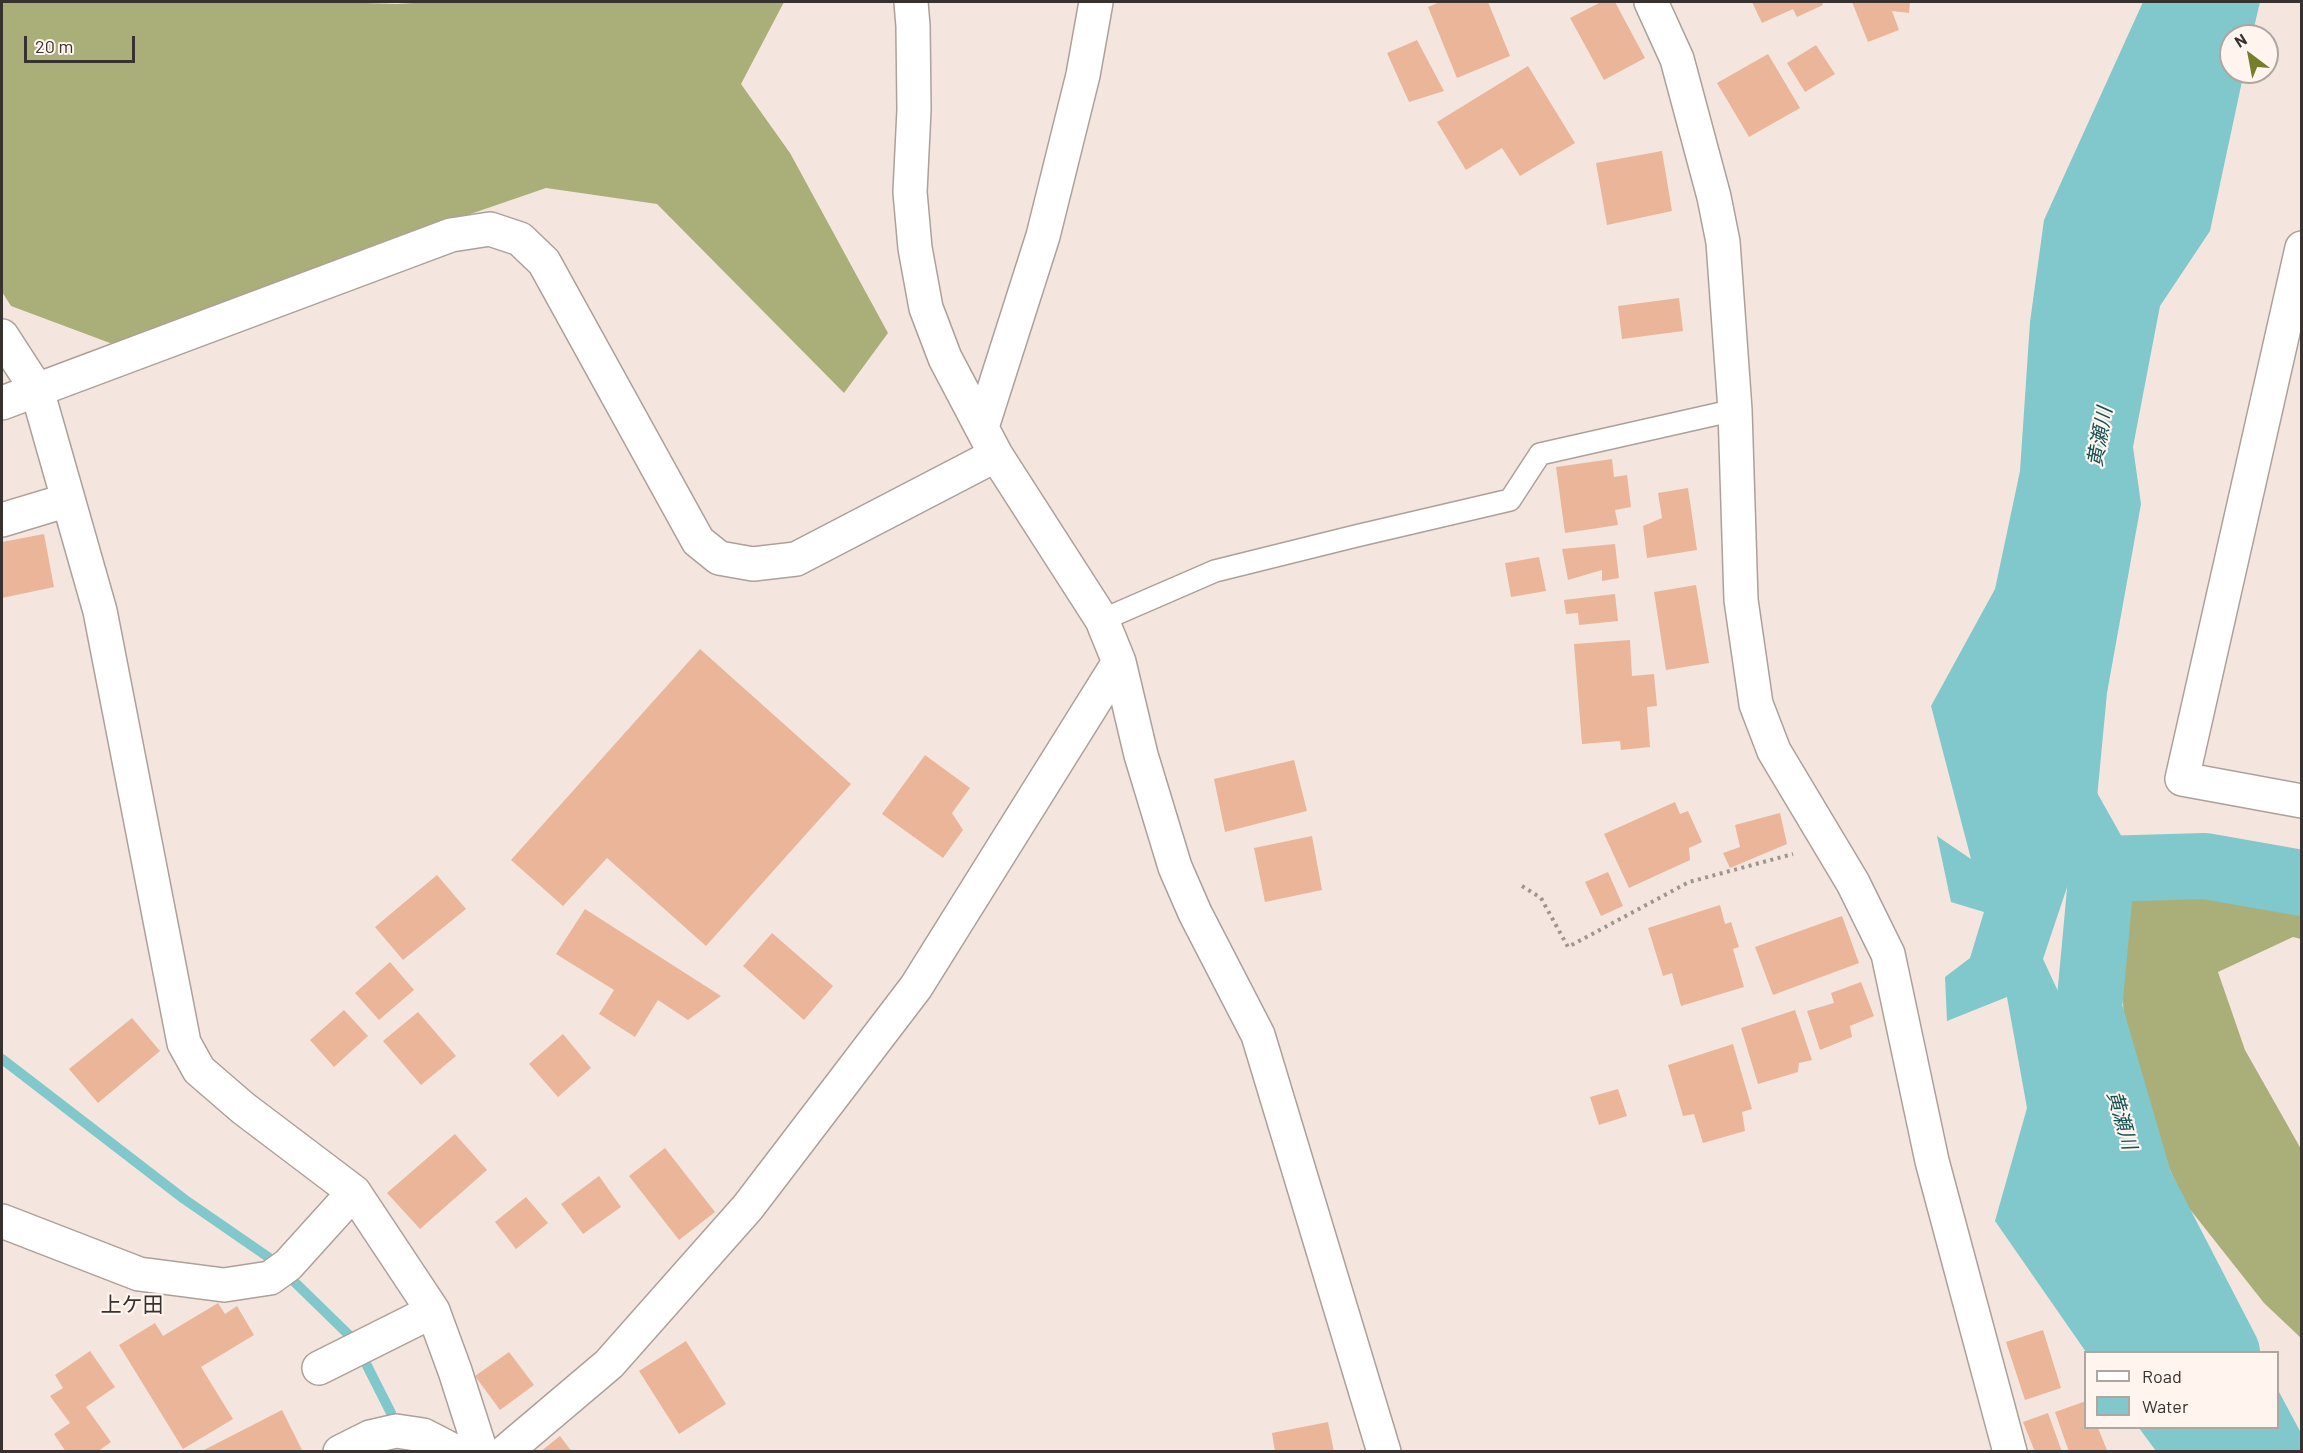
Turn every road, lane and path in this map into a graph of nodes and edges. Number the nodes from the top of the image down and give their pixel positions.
1 (911, 2) edge
2 (1096, 2) edge
3 (1651, 2) edge
4 (2301, 248) edge
5 (2, 336) edge
6 (37, 390) junction
7 (2, 403) edge
8 (1735, 410) junction
9 (989, 441) junction
10 (68, 500) junction
11 (2, 519) edge
12 (1102, 620) junction
13 (1119, 662) junction
14 (2301, 801) edge
15 (1829, 844) junction
16 (1522, 886) dead end
17 (354, 1192) junction
18 (2, 1221) edge
19 (433, 1311) junction
20 (319, 1368) dead end
21 (340, 1452) edge
22 (456, 1452) edge
23 (481, 1452) edge
24 (505, 1452) edge
25 (1384, 1452) edge
26 (2010, 1452) edge

1 - 9 street
2 - 9 street
3 - 8 street
4 - 14 street
5 - 6 street
6 - 7 street
6 - 9 street
6 - 10 street
8 - 12 lane
8 - 15 street
9 - 12 street
10 - 11 street
10 - 17 street
12 - 13 street
13 - 24 street
13 - 25 street
15 - 16 path
15 - 26 street
17 - 18 street
17 - 19 street
19 - 20 street
19 - 23 street
21 - 22 street

